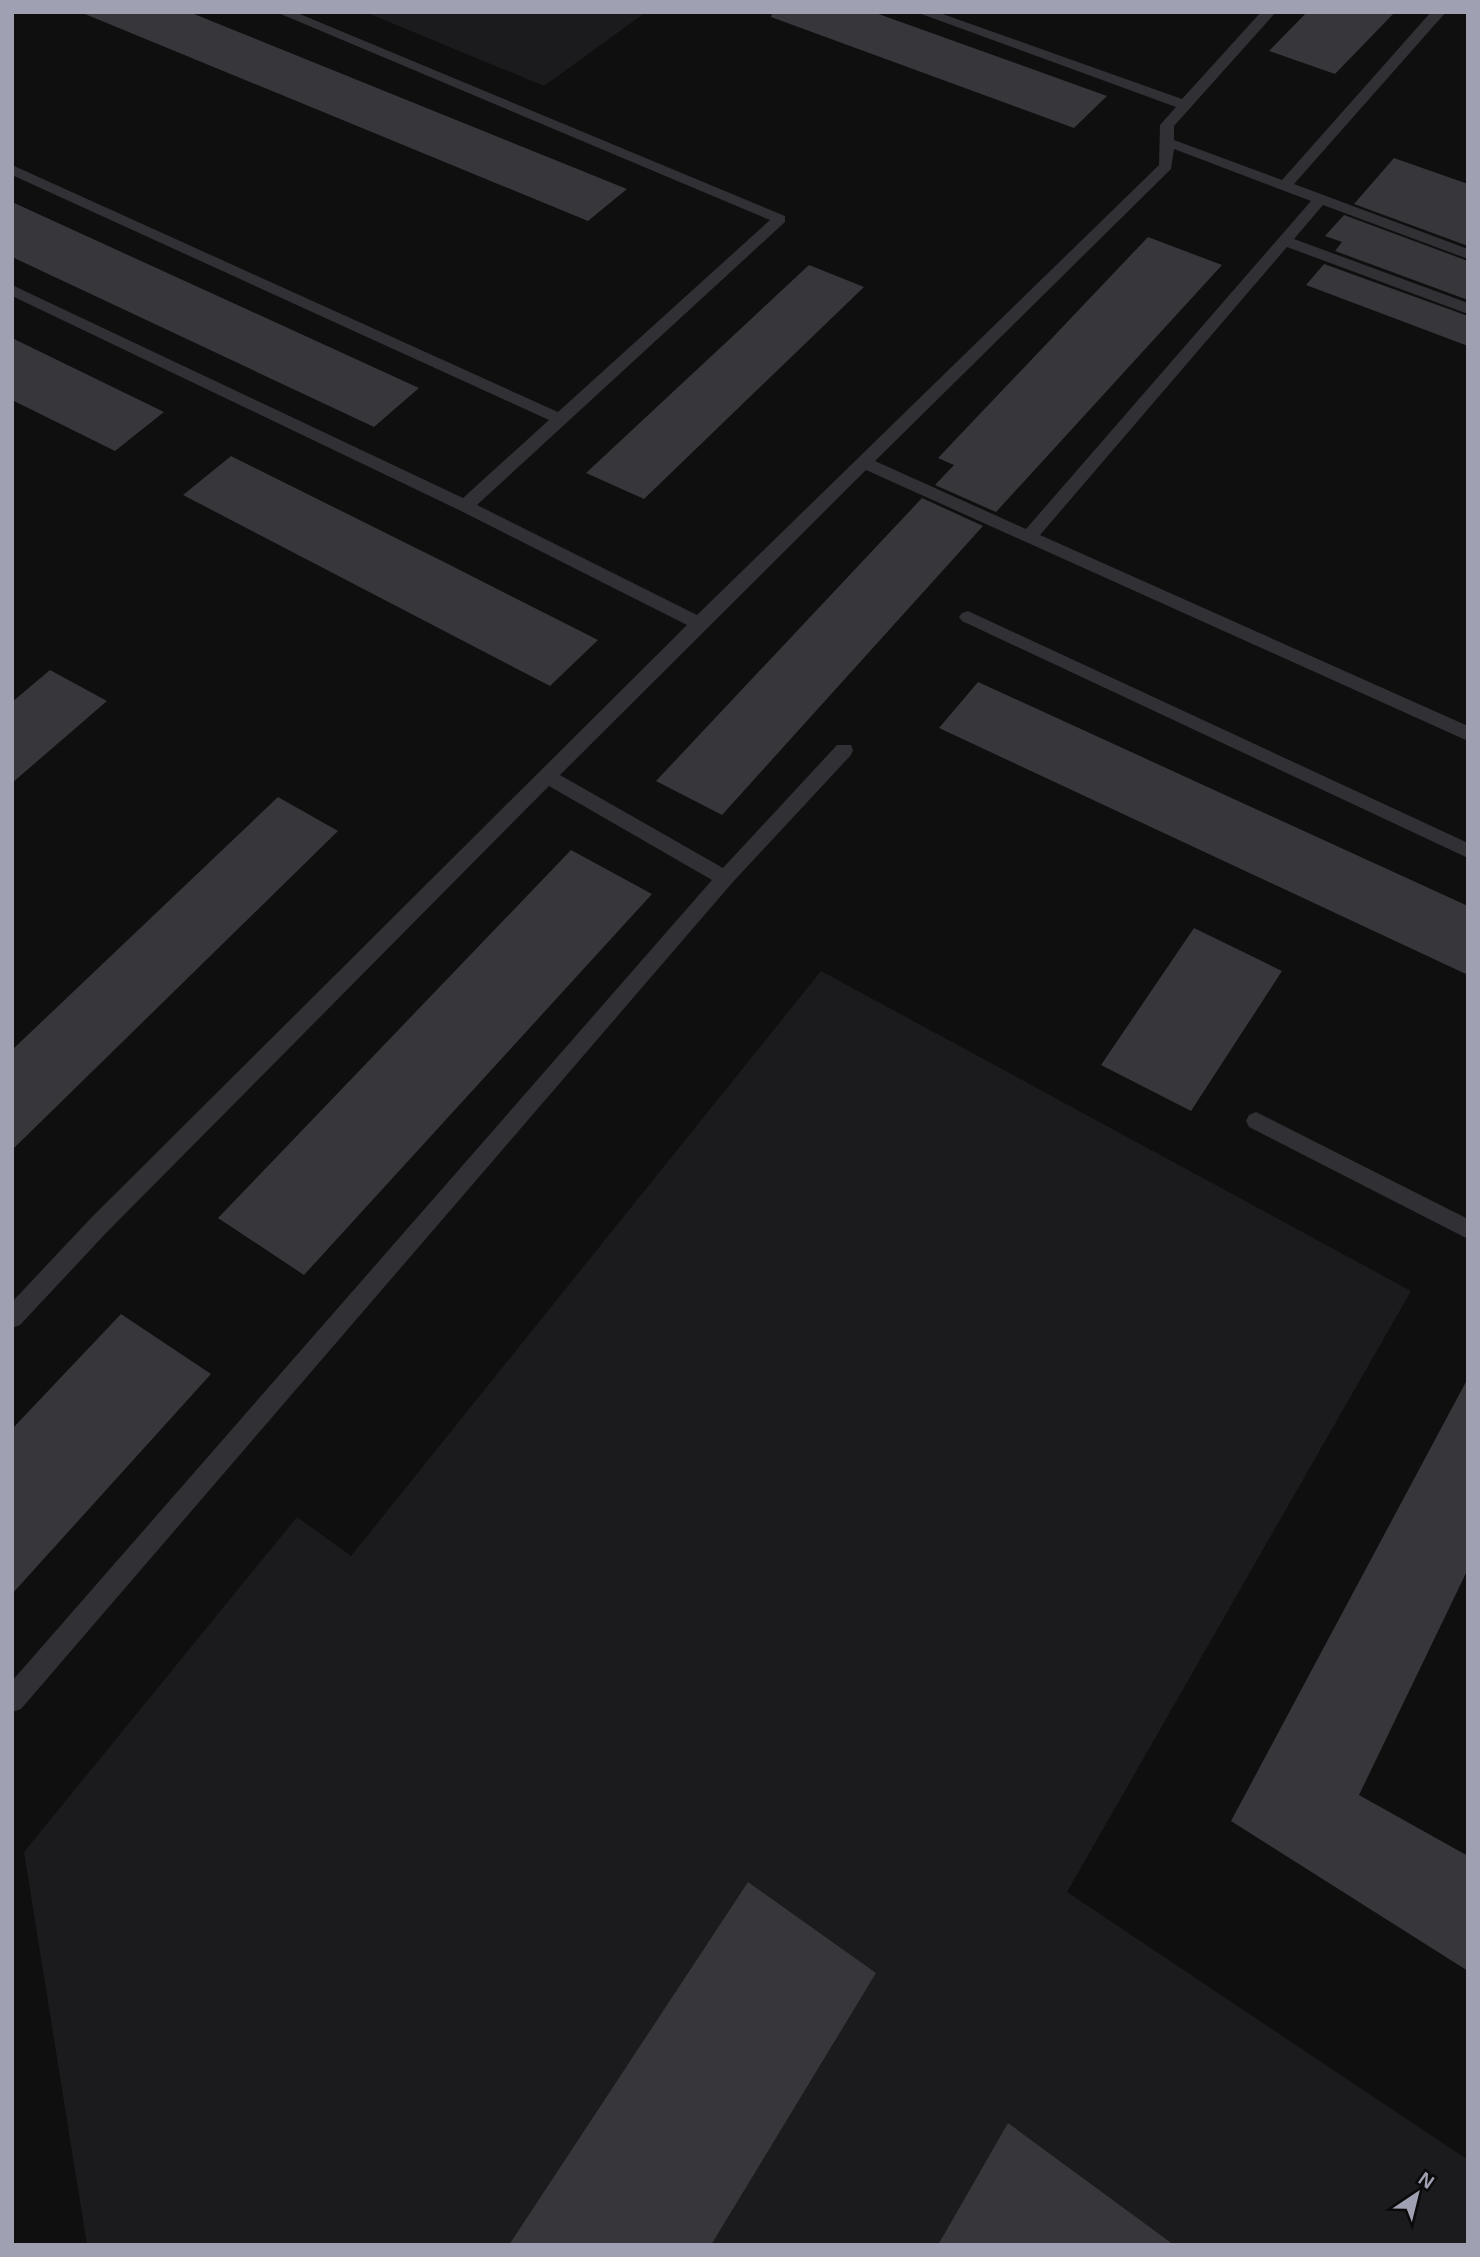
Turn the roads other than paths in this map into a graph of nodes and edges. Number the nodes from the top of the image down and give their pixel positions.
1 (283, 12) edge
2 (923, 12) edge
3 (1269, 12) edge
4 (1439, 12) edge
5 (1185, 105) junction
6 (1167, 142) junction
7 (12, 169) edge
8 (1285, 186) junction
9 (1321, 199) junction
10 (1285, 241) junction
11 (1468, 254) edge
12 (12, 290) edge
13 (1468, 309) edge
14 (560, 419) junction
15 (865, 463) junction
16 (465, 506) junction
17 (1029, 536) junction
18 (968, 617) dead end
19 (699, 624) junction
20 (1468, 734) edge
21 (844, 750) dead end
22 (547, 776) junction
23 (1468, 851) edge
24 (725, 878) junction
25 (1256, 1121) dead end
26 (1468, 1230) edge
27 (12, 1318) edge
28 (12, 1700) edge

1 - 14 lane
2 - 5 lane
3 - 5 lane
4 - 8 lane
5 - 6 lane
6 - 8 lane
6 - 15 lane
7 - 14 lane
8 - 9 lane
9 - 10 lane
9 - 11 lane
10 - 13 lane
10 - 17 lane
12 - 16 lane
14 - 16 lane
15 - 17 lane
15 - 19 lane
16 - 19 lane
17 - 20 lane
18 - 23 lane
19 - 22 lane
21 - 24 lane
22 - 24 lane
22 - 27 lane
24 - 28 lane
25 - 26 lane

